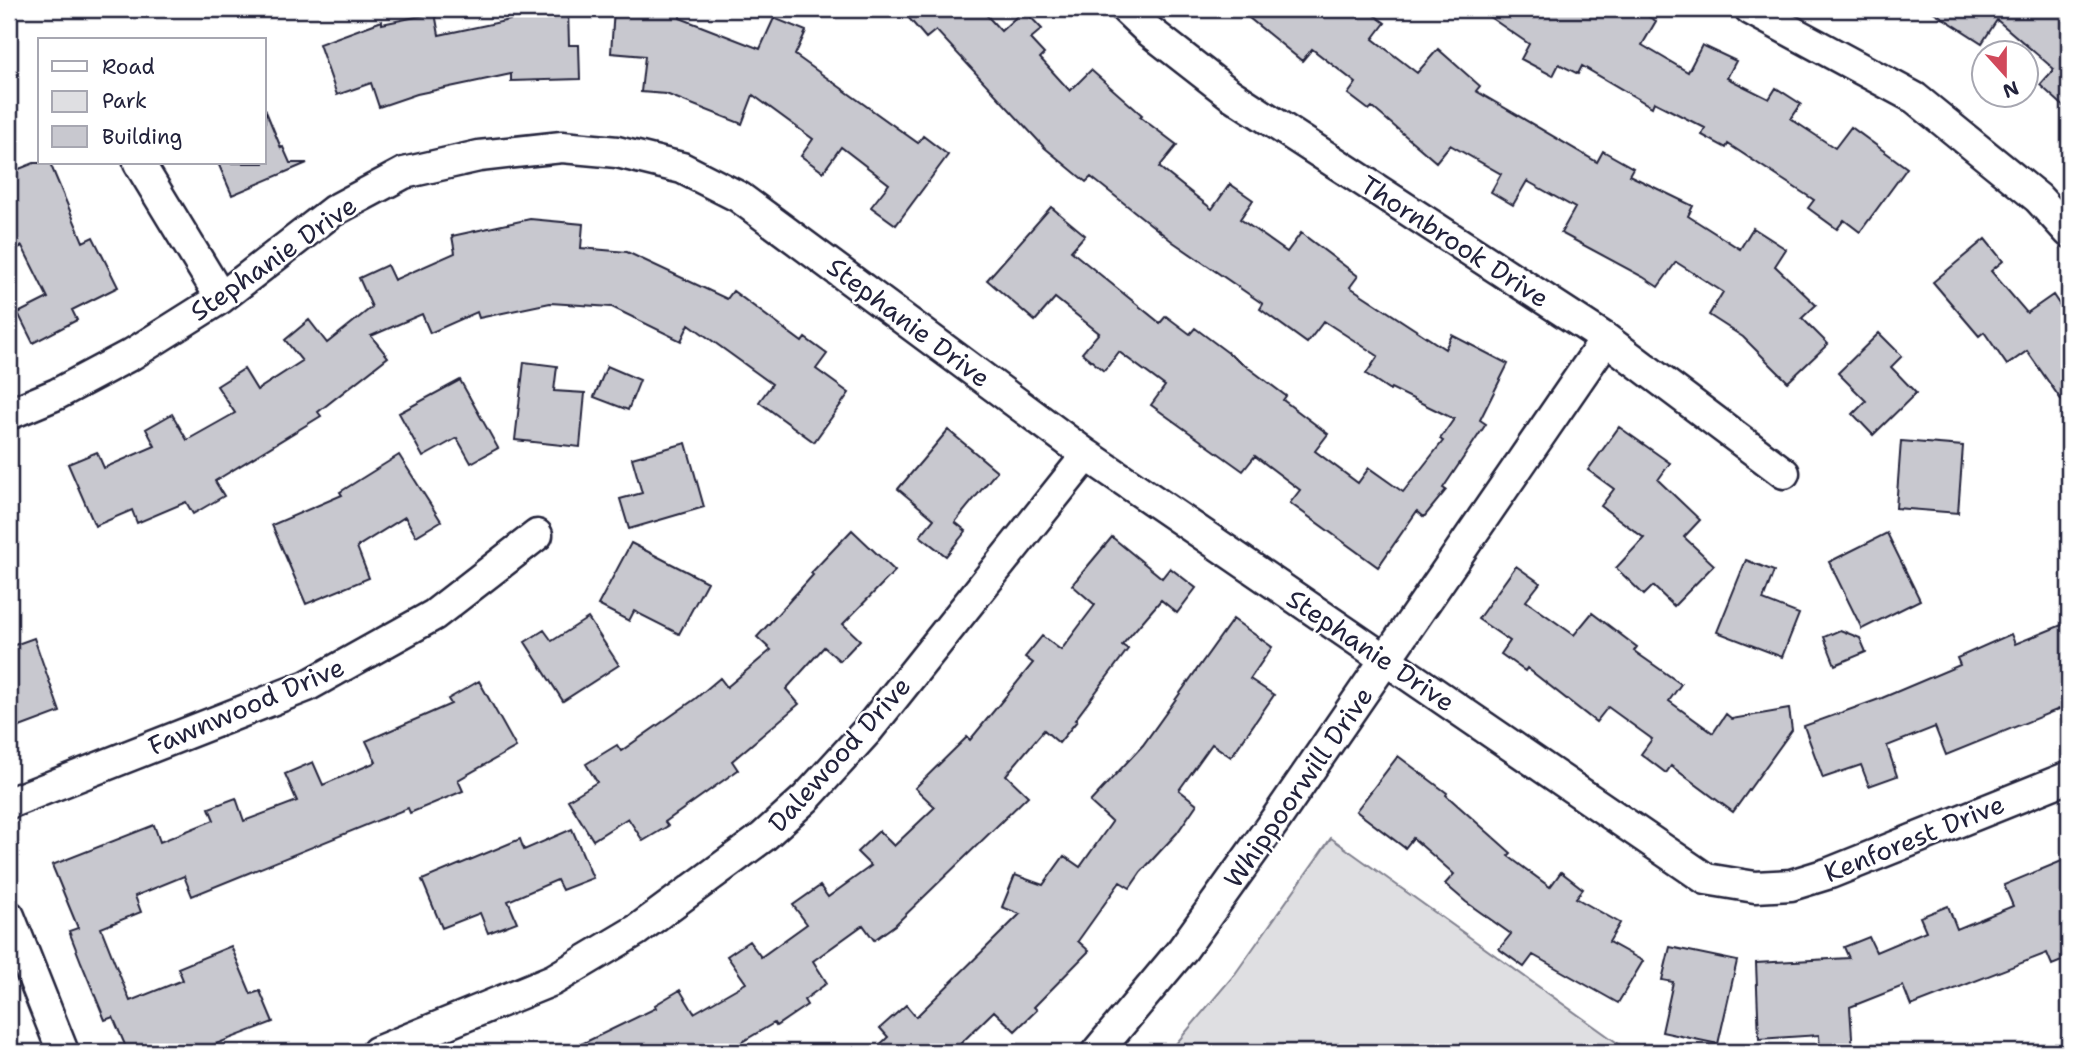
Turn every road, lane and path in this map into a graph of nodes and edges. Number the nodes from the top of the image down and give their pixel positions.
1 (1126, 9) edge
2 (1750, 9) edge
3 (140, 164) edge
4 (2069, 232) edge
5 (221, 298) junction
6 (1606, 340) junction
7 (9, 414) edge
8 (1087, 455) junction
9 (1784, 473) dead end
10 (537, 536) dead end
11 (1386, 660) junction
12 (2069, 777) edge
13 (9, 803) edge
14 (1755, 887) joint
15 (9, 916) edge
16 (63, 1052) edge
17 (377, 1052) edge
18 (1097, 1052) edge

1 - 6 street, Thornbrook Drive
2 - 4 street
3 - 5 street
5 - 7 street, Stephanie Drive
5 - 8 street, Stephanie Drive
6 - 9 street, Thornbrook Drive
6 - 11 street, Whippoorwill Drive
8 - 11 street, Stephanie Drive
8 - 17 street, Dalewood Drive
10 - 13 street, Fawnwood Drive
11 - 14 street, Stephanie Drive
11 - 18 street, Whippoorwill Drive
12 - 14 street, Kenforest Drive
15 - 16 street

